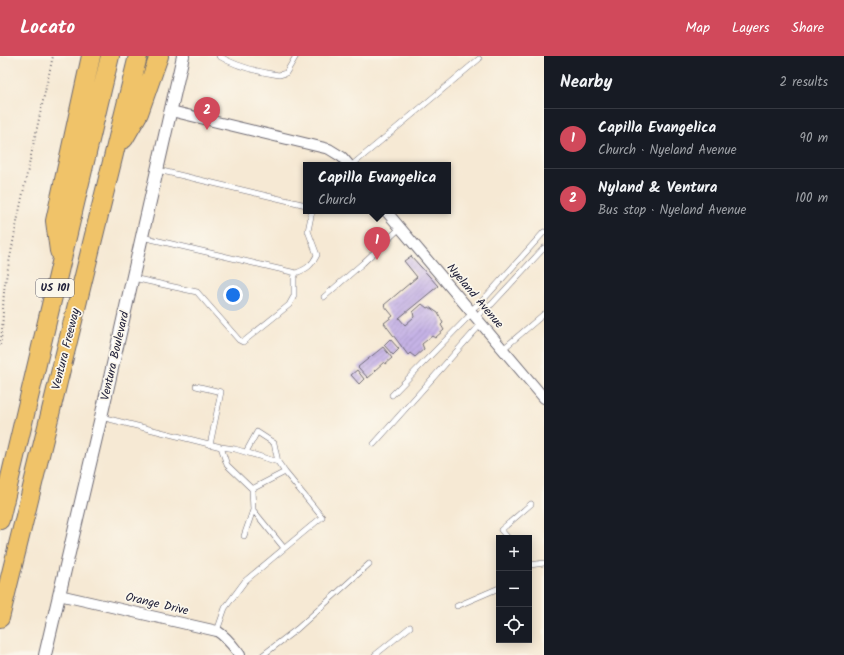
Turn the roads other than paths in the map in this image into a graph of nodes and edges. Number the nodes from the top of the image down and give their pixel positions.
1 (91, 56) edge
2 (110, 56) edge
3 (138, 56) edge
4 (159, 56) edge
5 (183, 56) edge
6 (219, 56) edge
7 (296, 56) edge
8 (479, 59) dead end
9 (171, 111) junction
10 (113, 159) junction
11 (348, 162) edge
12 (355, 162) edge
13 (158, 170) junction
14 (303, 204) edge
15 (311, 214) edge
16 (388, 214) edge
17 (400, 228) junction
18 (544, 232) edge
19 (142, 237) junction
20 (544, 248) edge
21 (60, 265) junction
22 (296, 273) junction
23 (133, 278) junction
24 (324, 297) dead end
25 (544, 314) edge
26 (475, 316) junction
27 (503, 349) junction
28 (196, 386) dead end
29 (392, 395) dead end
30 (544, 398) edge
31 (101, 417) junction
32 (374, 444) dead end
33 (210, 445) junction
34 (221, 448) junction
35 (246, 452) junction
36 (278, 462) junction
37 (285, 472) junction
38 (252, 489) junction
39 (531, 504) dead end
40 (253, 510) junction
41 (0, 520) edge
42 (505, 535) edge
43 (244, 536) dead end
44 (284, 548) junction
45 (544, 563) edge
46 (369, 564) dead end
47 (532, 565) edge
48 (496, 589) edge
49 (59, 595) junction
50 (457, 606) dead end
51 (0, 618) edge
52 (410, 627) dead end
53 (217, 631) junction
54 (45, 655) edge
55 (240, 655) edge
56 (263, 655) edge
57 (375, 655) edge

1 - 21 highway
2 - 21 highway, Ventura Freeway / US 101
3 - 10 highway, Ventura Freeway / US 101
4 - 10 highway
5 - 9 street, Ventura Boulevard
6 - 7 lane
8 - 12 lane
9 - 11 street
9 - 13 street, Ventura Boulevard
10 - 51 highway, Ventura Freeway / US 101
13 - 14 lane
13 - 19 street, Ventura Boulevard
15 - 22 lane
16 - 17 street, Nyeland Avenue
17 - 24 lane
17 - 26 street, Nyeland Avenue
18 - 26 lane
19 - 22 lane
19 - 23 street, Ventura Boulevard
20 - 26 lane
21 - 41 highway, Ventura Freeway / US 101
22 - 23 lane
23 - 31 street, Ventura Boulevard
25 - 27 lane
26 - 27 street, Nyeland Avenue
26 - 29 lane
26 - 32 lane
27 - 30 street, Nyeland Avenue
28 - 33 lane
31 - 33 lane
31 - 49 street, Ventura Boulevard
33 - 34 lane
34 - 35 lane
34 - 38 lane
35 - 36 lane
35 - 36 lane
36 - 37 lane
37 - 38 lane
37 - 44 lane
38 - 40 lane
39 - 42 lane
40 - 43 lane
40 - 44 lane
44 - 53 lane
45 - 47 lane
46 - 56 lane
48 - 50 lane
49 - 53 street, Orange Drive
49 - 54 street, Ventura Boulevard
52 - 57 lane
53 - 55 street, Orange Drive

